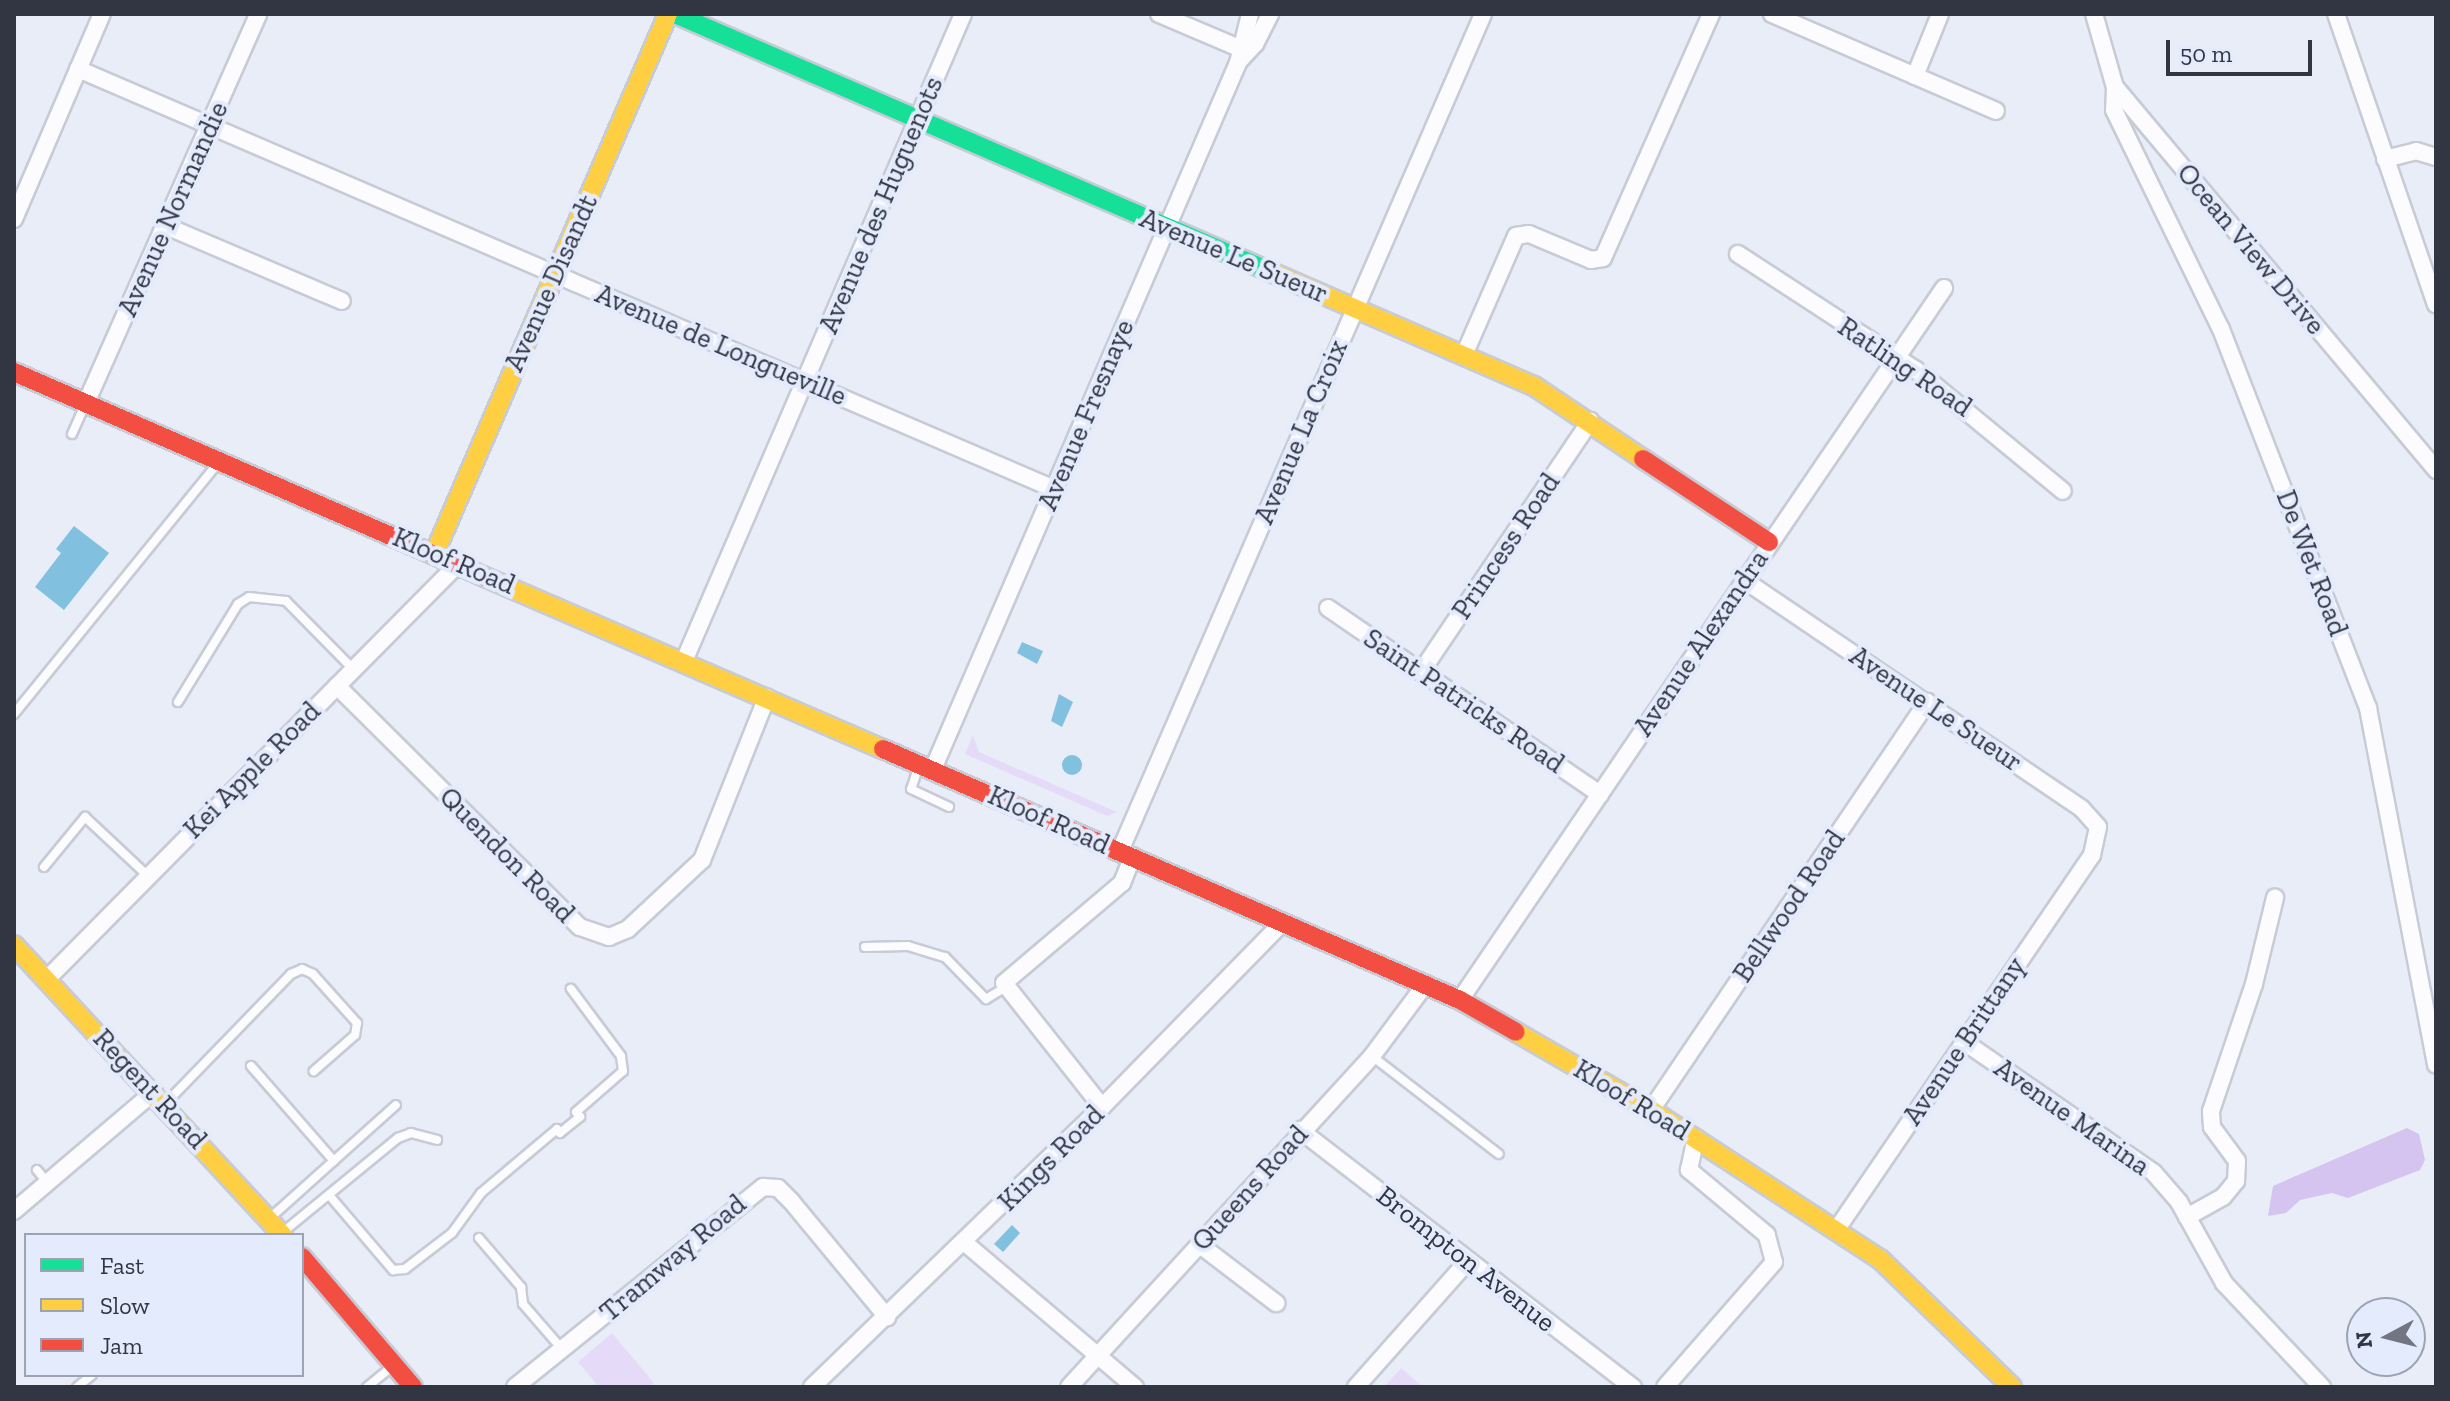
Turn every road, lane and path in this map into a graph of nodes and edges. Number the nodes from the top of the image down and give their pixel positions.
1 (102, 14) edge
2 (258, 14) edge
3 (668, 14) edge
4 (675, 14) edge
5 (963, 14) edge
6 (1159, 14) edge
7 (1250, 14) edge
8 (1270, 14) edge
9 (1483, 14) edge
10 (1711, 14) edge
11 (1772, 14) edge
12 (1940, 14) edge
13 (2094, 14) edge
14 (2336, 14) edge
15 (1242, 54) junction
16 (78, 69) junction
17 (1915, 76) junction
18 (2115, 87) junction
19 (1996, 111) dead end
20 (918, 120) junction
21 (210, 125) junction
22 (2436, 157) edge
23 (2385, 159) junction
24 (14, 219) edge
25 (166, 226) junction
26 (1167, 227) junction
27 (1738, 254) dead end
28 (555, 273) junction
29 (1944, 288) dead end
30 (342, 301) dead end
31 (2436, 304) edge
32 (1355, 308) junction
33 (1464, 355) junction
34 (1896, 359) junction
35 (14, 372) edge
36 (805, 381) junction
37 (86, 403) junction
38 (1590, 421) junction
39 (72, 434) dead end
40 (220, 460) junction
41 (2436, 470) edge
42 (1054, 489) junction
43 (2063, 491) dead end
44 (1769, 542) junction
45 (435, 552) junction
46 (459, 563) junction
47 (1744, 580) junction
48 (1328, 608) dead end
49 (684, 661) junction
50 (353, 669) junction
51 (1421, 672) junction
52 (337, 686) junction
53 (767, 697) junction
54 (178, 702) dead end
55 (1927, 702) junction
56 (14, 714) edge
57 (926, 766) junction
58 (1600, 794) junction
59 (949, 807) dead end
60 (1126, 853) junction
61 (2092, 855) joint
62 (44, 867) dead end
63 (147, 875) junction
64 (2275, 898) dead end
65 (1283, 922) junction
66 (14, 945) edge
67 (865, 947) dead end
68 (47, 979) junction
69 (1425, 985) junction
70 (1004, 988) junction
71 (571, 989) dead end
72 (1460, 1000) junction
73 (1963, 1041) junction
74 (1372, 1056) junction
75 (2436, 1065) edge
76 (251, 1066) dead end
77 (314, 1071) dead end
78 (160, 1098) junction
79 (396, 1105) dead end
80 (1102, 1107) junction
81 (1651, 1110) junction
82 (1300, 1130) junction
83 (1696, 1138) junction
84 (437, 1140) dead end
85 (1499, 1154) dead end
86 (334, 1161) junction
87 (37, 1170) dead end
88 (48, 1183) junction
89 (329, 1195) junction
90 (14, 1211) edge
91 (2187, 1217) junction
92 (1837, 1229) junction
93 (278, 1230) edge
94 (479, 1238) dead end
95 (965, 1243) junction
96 (1200, 1245) junction
97 (304, 1259) edge
98 (1467, 1262) junction
99 (1276, 1303) dead end
100 (887, 1317) junction
101 (562, 1349) junction
102 (1096, 1358) junction
103 (394, 1364) junction
104 (367, 1387) edge
105 (413, 1387) edge
106 (515, 1387) edge
107 (812, 1387) edge
108 (1069, 1387) edge
109 (1135, 1387) edge
110 (1356, 1387) edge
111 (1633, 1387) edge
112 (1665, 1387) edge
113 (2012, 1387) edge
114 (2322, 1387) edge

1 - 16 street
2 - 21 street, Avenue Normandie
3 - 28 main road, Avenue Disandt
4 - 20 main road, Avenue Le Sueur
5 - 20 street, Avenue des Huguenots
6 - 15 street
7 - 15 street, Avenue Fresnaye
8 - 15 street, Avenue Fresnaye
9 - 32 street, Avenue La Croix
10 - 33 street
11 - 17 street
12 - 17 street
13 - 18 street, Ocean View Drive
14 - 23 street
15 - 26 street, Avenue Fresnaye
16 - 21 street, Avenue de Longueville
16 - 24 street
17 - 19 street
18 - 41 street, Ocean View Drive
18 - 75 street, De Wet Road
20 - 26 main road, Avenue Le Sueur
20 - 36 street, Avenue des Huguenots
21 - 25 street, Avenue Normandie
21 - 28 street, Avenue de Longueville
22 - 23 street
23 - 31 street
25 - 30 street
25 - 37 street, Avenue Normandie
26 - 32 main road, Avenue Le Sueur
26 - 42 street, Avenue Fresnaye
27 - 34 street, Ratling Road
28 - 36 street, Avenue de Longueville
28 - 45 main road, Avenue Disandt
29 - 34 street, Avenue Alexandra
32 - 33 main road, Avenue Le Sueur
32 - 60 street, Avenue La Croix
33 - 38 main road, Avenue Le Sueur
34 - 43 street, Ratling Road
34 - 44 street, Avenue Alexandra
35 - 37 main road, Kloof Road
36 - 42 street, Avenue de Longueville
36 - 49 street, Avenue des Huguenots
37 - 39 lane
37 - 40 main road, Kloof Road
38 - 44 main road, Avenue Le Sueur
38 - 51 street, Princess Road
40 - 45 main road, Kloof Road
40 - 56 lane
42 - 57 street, Avenue Fresnaye
44 - 47 street, Avenue Alexandra
45 - 46 main road, Kloof Road
46 - 49 main road, Kloof Road
46 - 50 street, Kei Apple Road
47 - 55 street, Avenue Le Sueur
47 - 58 street, Avenue Alexandra
48 - 51 street, Saint Patricks Road
49 - 53 main road, Kloof Road
50 - 52 street, Kei Apple Road
50 - 54 lane
51 - 58 street, Saint Patricks Road
52 - 53 street, Quendon Road
52 - 63 street, Kei Apple Road
53 - 57 main road, Kloof Road
55 - 61 street, Avenue Le Sueur
55 - 81 street, Bellwood Road
57 - 59 lane
57 - 60 main road, Kloof Road
58 - 72 street, Avenue Alexandra
60 - 65 main road, Kloof Road
60 - 70 street, Avenue La Croix
61 - 73 street, Avenue Brittany
62 - 63 lane
63 - 68 street, Kei Apple Road
64 - 91 street
65 - 69 main road, Kloof Road
65 - 80 street, Kings Road
66 - 68 main road, Regent Road
67 - 70 lane
68 - 78 main road, Regent Road
69 - 72 main road, Kloof Road
69 - 74 street, Queens Road
70 - 80 street
71 - 89 lane
72 - 81 main road, Kloof Road
73 - 91 street, Avenue Marina
73 - 92 street, Avenue Brittany
74 - 82 street, Queens Road
74 - 85 lane
76 - 86 lane
77 - 78 lane
78 - 88 street
78 - 93 main road, Regent Road
79 - 86 lane
80 - 95 street, Kings Road
81 - 83 main road, Kloof Road
82 - 96 street, Queens Road
82 - 98 street, Brompton Avenue
83 - 92 main road, Kloof Road
83 - 112 street
84 - 89 lane
86 - 93 lane
87 - 88 lane
88 - 90 street
89 - 93 lane
91 - 114 street, Avenue Marina
92 - 113 main road, Kloof Road
94 - 101 lane
95 - 100 street, Kings Road
95 - 102 street
96 - 99 street
96 - 102 street, Queens Road
97 - 103 main road
98 - 110 street
98 - 111 street, Brompton Avenue
100 - 101 street, Tramway Road
100 - 107 street, Kings Road
101 - 106 street, Tramway Road
102 - 108 street, Queens Road
102 - 109 street
103 - 104 lane
103 - 105 main road

